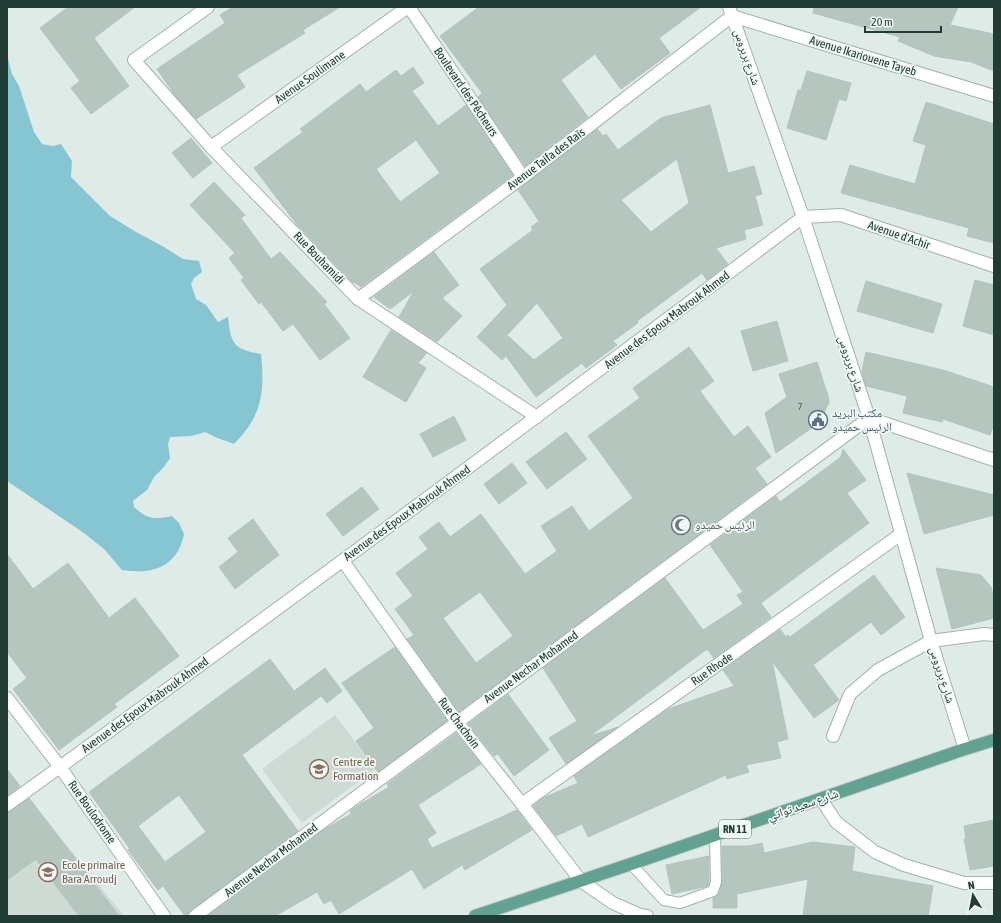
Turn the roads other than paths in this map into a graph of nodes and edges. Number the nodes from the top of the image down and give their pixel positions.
1 (208, 7) edge
2 (409, 7) edge
3 (731, 12) edge
4 (994, 96) edge
5 (211, 147) junction
6 (523, 177) junction
7 (803, 217) junction
8 (994, 266) edge
9 (358, 299) junction
10 (537, 417) junction
11 (869, 418) junction
12 (994, 460) edge
13 (901, 534) junction
14 (343, 561) junction
15 (994, 635) edge
16 (931, 641) junction
17 (7, 698) edge
18 (457, 722) junction
19 (833, 736) dead end
20 (994, 740) edge
21 (965, 749) junction
22 (60, 767) junction
23 (821, 799) junction
24 (522, 804) junction
25 (7, 805) edge
26 (715, 835) junction
27 (631, 864) junction
28 (580, 881) junction
29 (994, 883) edge
30 (164, 916) edge
31 (195, 916) edge
32 (475, 916) edge
33 (647, 916) edge

1 - 5 street, Rue Bouhamidi
2 - 5 street, Avenue Soulimane
2 - 6 street, Boulevard des Pêcheurs
3 - 4 street, Avenue Ikariouene Tayeb
3 - 6 street, Avenue Taifa des Raïs
3 - 7 street, شارع بربروس
5 - 9 street, Rue Bouhamidi
6 - 9 street, Avenue Taifa des Raïs
7 - 8 street, Avenue d'Achir
7 - 10 street, Avenue des Epoux Mabrouk Ahmed
7 - 11 street, شارع بربروس
9 - 10 street, Rue Bouhamidi
10 - 14 street, Avenue des Epoux Mabrouk Ahmed
11 - 12 street
11 - 13 street, شارع بربروس
11 - 18 street, Avenue Nechar Mohamed
13 - 16 street, شارع بربروس
13 - 24 street, Rue Rhode
14 - 18 street, Rue Chachoin
14 - 22 street, Avenue des Epoux Mabrouk Ahmed
15 - 16 street
16 - 19 street
16 - 21 street, شارع بربروس
17 - 22 street, Rue Boulodrome
18 - 24 street, Rue Chachoin
18 - 31 street, Avenue Nechar Mohamed
20 - 21 main road, شارع سعيد تواتي / RN 11
21 - 23 main road, شارع سعيد تواتي / RN 11
22 - 25 street, Avenue des Epoux Mabrouk Ahmed
22 - 30 street, Rue Boulodrome
23 - 26 main road, شارع سعيد تواتي / RN 11
23 - 29 street
24 - 28 street, Rue Chachoin
26 - 27 main road, شارع سعيد تواتي / RN 11
26 - 27 lane
27 - 28 main road, شارع سعيد تواتي / RN 11
28 - 32 main road, شارع سعيد تواتي / RN 11
28 - 33 street

